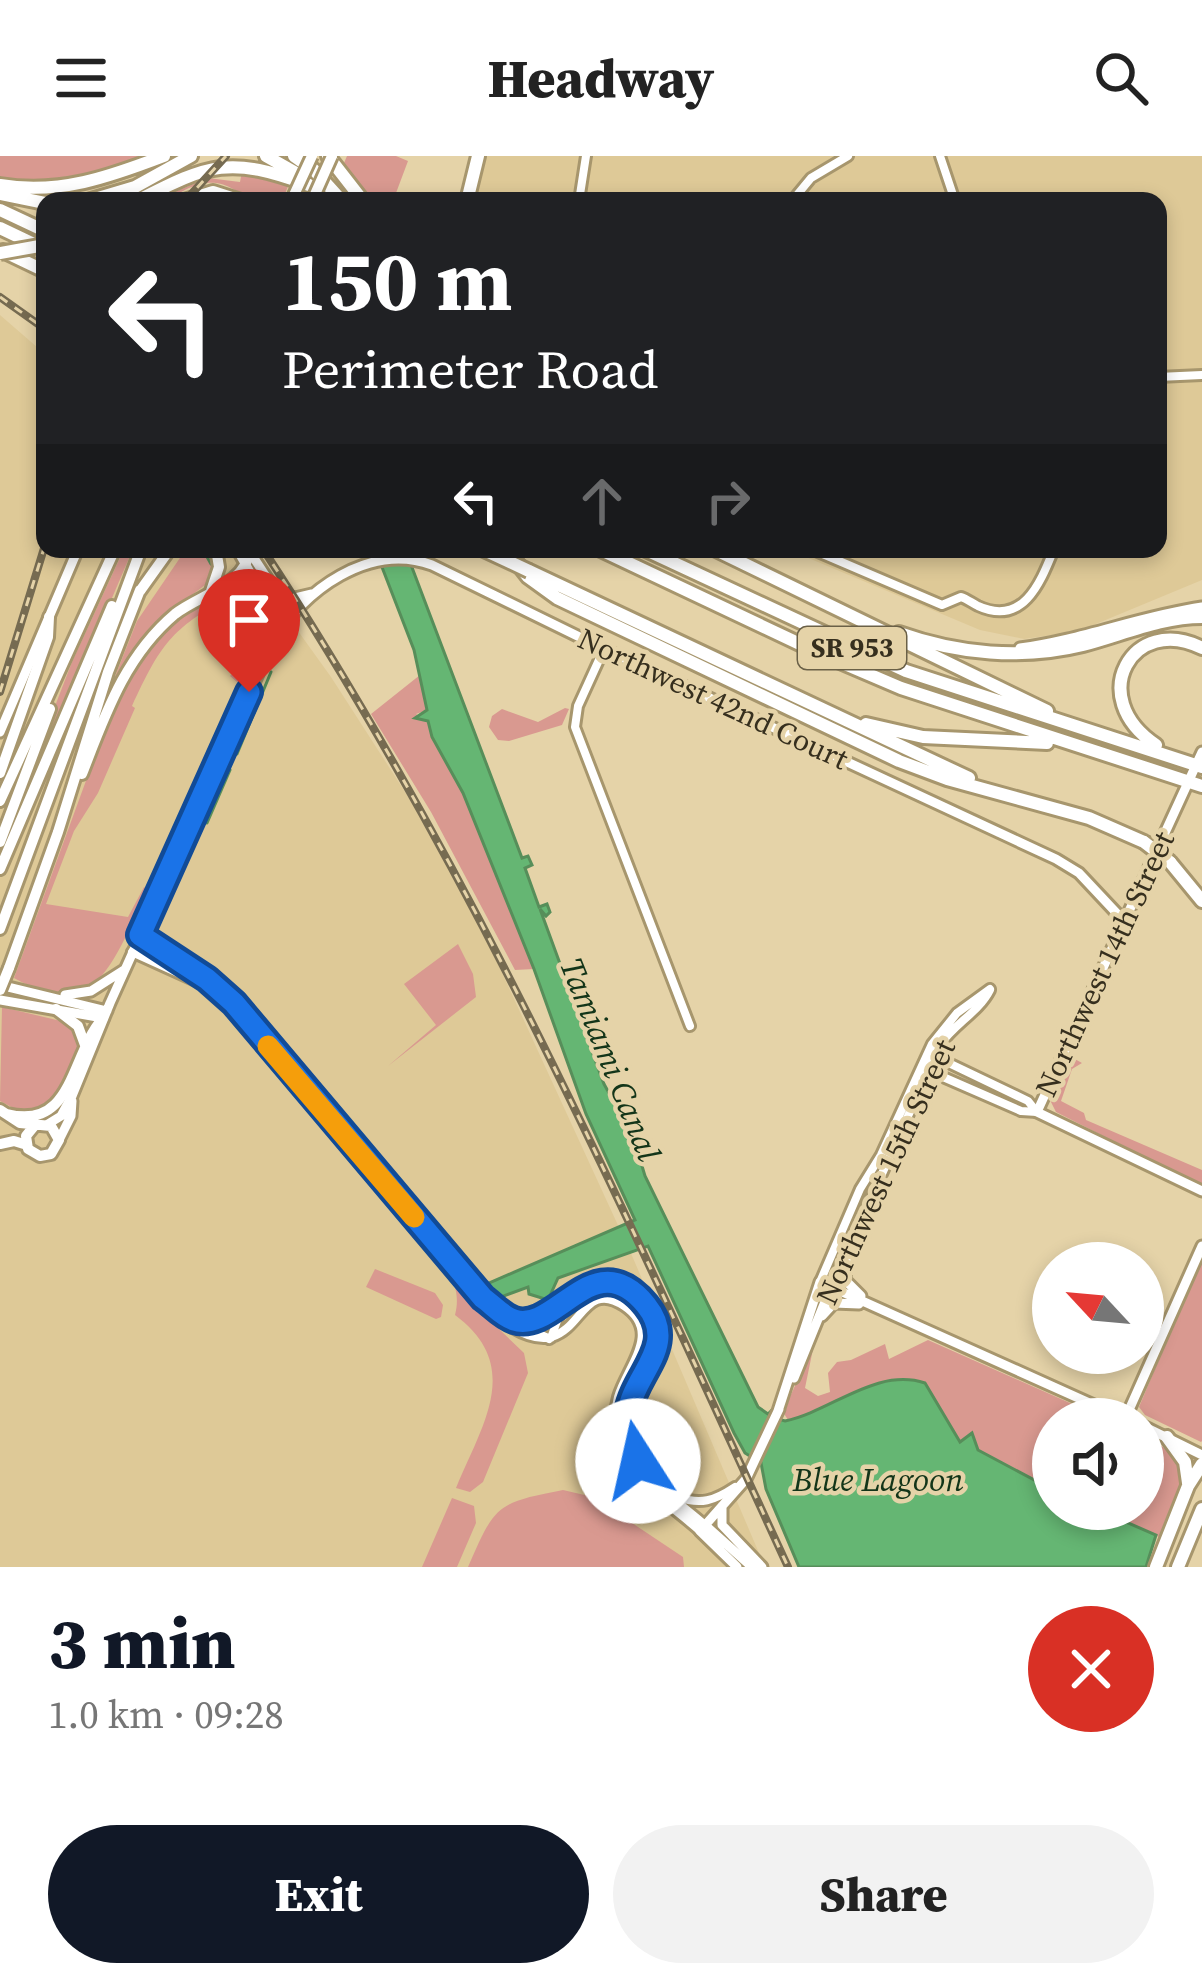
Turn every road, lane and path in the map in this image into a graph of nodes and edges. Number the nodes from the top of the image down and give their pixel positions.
1 (164, 156) edge
2 (266, 156) edge
3 (294, 156) edge
4 (312, 156) edge
5 (330, 156) edge
6 (478, 156) edge
7 (586, 156) edge
8 (848, 156) edge
9 (940, 156) edge
10 (187, 158) edge
11 (0, 185) edge
12 (308, 185) junction
13 (124, 192) edge
14 (155, 192) edge
15 (296, 192) edge
16 (312, 192) edge
17 (319, 192) edge
18 (334, 192) edge
19 (356, 192) edge
20 (469, 192) edge
21 (580, 192) edge
22 (799, 192) edge
23 (952, 192) edge
24 (0, 194) edge
25 (36, 201) edge
26 (0, 210) edge
27 (36, 227) edge
28 (0, 228) edge
29 (36, 244) edge
30 (36, 249) edge
31 (0, 251) edge
32 (36, 269) edge
33 (1202, 375) edge
34 (1167, 377) edge
35 (74, 558) edge
36 (111, 558) edge
37 (137, 558) edge
38 (163, 558) edge
39 (218, 558) edge
40 (242, 558) edge
41 (247, 558) edge
42 (255, 558) edge
43 (501, 558) edge
44 (510, 558) edge
45 (513, 558) edge
46 (617, 558) edge
47 (663, 558) edge
48 (733, 558) edge
49 (832, 558) edge
50 (1050, 558) edge
51 (134, 566) junction
52 (246, 566) junction
53 (529, 571) junction
54 (228, 583) junction
55 (256, 585) junction
56 (140, 590) junction
57 (211, 591) junction
58 (277, 592) junction
59 (317, 593) junction
60 (266, 601) junction
61 (1202, 607) edge
62 (836, 608) junction
63 (50, 617) junction
64 (1202, 617) edge
65 (288, 619) junction
66 (109, 632) junction
67 (1202, 648) edge
68 (70, 649) junction
69 (604, 649) junction
70 (956, 649) junction
71 (249, 692) junction
72 (819, 707) junction
73 (1070, 722) junction
74 (0, 732) edge
75 (1087, 750) junction
76 (1172, 756) junction
77 (1200, 761) edge
78 (0, 773) edge
79 (1195, 783) edge
80 (1004, 792) junction
81 (0, 801) edge
82 (58, 832) junction
83 (0, 842) edge
84 (0, 869) edge
85 (1202, 901) edge
86 (1124, 921) junction
87 (0, 929) edge
88 (140, 935) junction
89 (132, 952) junction
90 (124, 970) junction
91 (0, 992) edge
92 (225, 994) junction
93 (57, 1003) junction
94 (105, 1015) junction
95 (690, 1026) dead end
96 (85, 1046) junction
97 (931, 1055) junction
98 (924, 1069) junction
99 (969, 1072) junction
100 (962, 1086) junction
101 (72, 1096) junction
102 (4, 1112) edge
103 (1037, 1112) junction
104 (41, 1124) junction
105 (59, 1140) junction
106 (0, 1144) edge
107 (27, 1145) junction
108 (1202, 1191) edge
109 (854, 1203) junction
110 (868, 1209) junction
111 (1202, 1246) edge
112 (847, 1256) junction
113 (820, 1282) junction
114 (831, 1287) junction
115 (483, 1298) junction
116 (566, 1298) junction
117 (875, 1307) junction
118 (514, 1321) junction
119 (815, 1325) junction
120 (550, 1340) junction
121 (1078, 1398) edge
122 (1134, 1398) edge
123 (778, 1411) junction
124 (1164, 1436) edge
125 (1167, 1437) junction
126 (1202, 1459) edge
127 (748, 1474) junction
128 (1188, 1486) junction
129 (671, 1495) junction
130 (722, 1506) junction
131 (1202, 1509) edge
132 (703, 1528) junction
133 (737, 1567) edge
134 (752, 1567) edge
135 (763, 1567) edge
136 (1156, 1567) edge
137 (1178, 1567) edge

1 - 11 highway
2 - 12 highway
3 - 18 highway
4 - 15 main road, bridge
5 - 17 main road, bridge
5 - 19 highway
6 - 20 highway
7 - 21 street
8 - 22 street
9 - 23 street
10 - 13 highway
12 - 14 highway
12 - 16 highway
24 - 25 highway
26 - 27 highway
28 - 29 highway
30 - 31 highway, bridge
31 - 32 highway
33 - 34 street
35 - 63 street
36 - 68 main road
37 - 51 main road
38 - 56 main road
39 - 57 main road
40 - 52 street
41 - 52 main road
42 - 58 street
43 - 53 highway, bridge
44 - 80 highway
45 - 53 highway, bridge
46 - 75 highway, SR 953
47 - 73 highway, SR 953
48 - 62 highway
49 - 50 street
51 - 66 main road
51 - 84 main road
52 - 54 main road
52 - 55 street
53 - 72 highway
54 - 55 main road
54 - 57 main road
55 - 60 street
56 - 66 main road
56 - 82 main road
57 - 82 main road
58 - 59 street
58 - 65 street
59 - 65 street, Northwest 42nd Court
59 - 69 street, Northwest 42nd Court
60 - 65 street
60 - 71 street
61 - 70 street
62 - 70 highway
62 - 73 highway
63 - 74 street
63 - 78 main road
64 - 70 highway
65 - 71 street
66 - 87 main road
67 - 76 highway
68 - 81 main road
68 - 83 main road
69 - 86 street, Northwest 42nd Court
69 - 95 street
71 - 88 street
72 - 75 highway
72 - 80 highway
73 - 76 highway, SR 953
75 - 79 highway, SR 953
76 - 77 highway, SR 953
77 - 79 street, Northwest 14th Street
79 - 86 street, Northwest 14th Street
80 - 85 highway, bridge
82 - 91 main road, bridge
86 - 103 street, Northwest 14th Street
88 - 89 street
88 - 92 street
89 - 90 street
89 - 92 street
90 - 93 street
90 - 94 street
91 - 93 street
92 - 115 street
93 - 94 street
93 - 96 main road
94 - 96 main road
94 - 101 street
96 - 102 main road
97 - 97 street, Northwest 15th Street
97 - 98 street, Northwest 15th Street
97 - 99 street
98 - 100 street
98 - 109 street, Northwest 15th Street
98 - 110 street, Northwest 15th Street
99 - 100 street
99 - 103 street
100 - 103 street
101 - 104 street
101 - 105 street
102 - 104 main road
103 - 108 street
104 - 105 main road
104 - 107 main road
105 - 107 main road
106 - 107 main road
109 - 110 street
109 - 113 street, Northwest 15th Street
110 - 112 street, Northwest 15th Street
111 - 122 street
112 - 114 street, Northwest 15th Street
112 - 117 street
113 - 114 street
113 - 123 street, Northwest 15th Street
114 - 117 street
114 - 119 street, Northwest 15th Street
115 - 118 street
115 - 120 street
116 - 118 street
116 - 120 street
116 - 129 street
117 - 119 street
117 - 121 street
118 - 120 street
119 - 123 street, Northwest 15th Street
120 - 132 street
123 - 127 street, Northwest 15th Street
124 - 125 street
125 - 126 street
125 - 128 highway
126 - 128 highway
127 - 129 street
127 - 130 street, Northwest 15th Street
128 - 136 highway
129 - 132 street
130 - 132 street, Northwest 15th Street
130 - 135 street
131 - 137 highway
132 - 133 street
132 - 134 street

